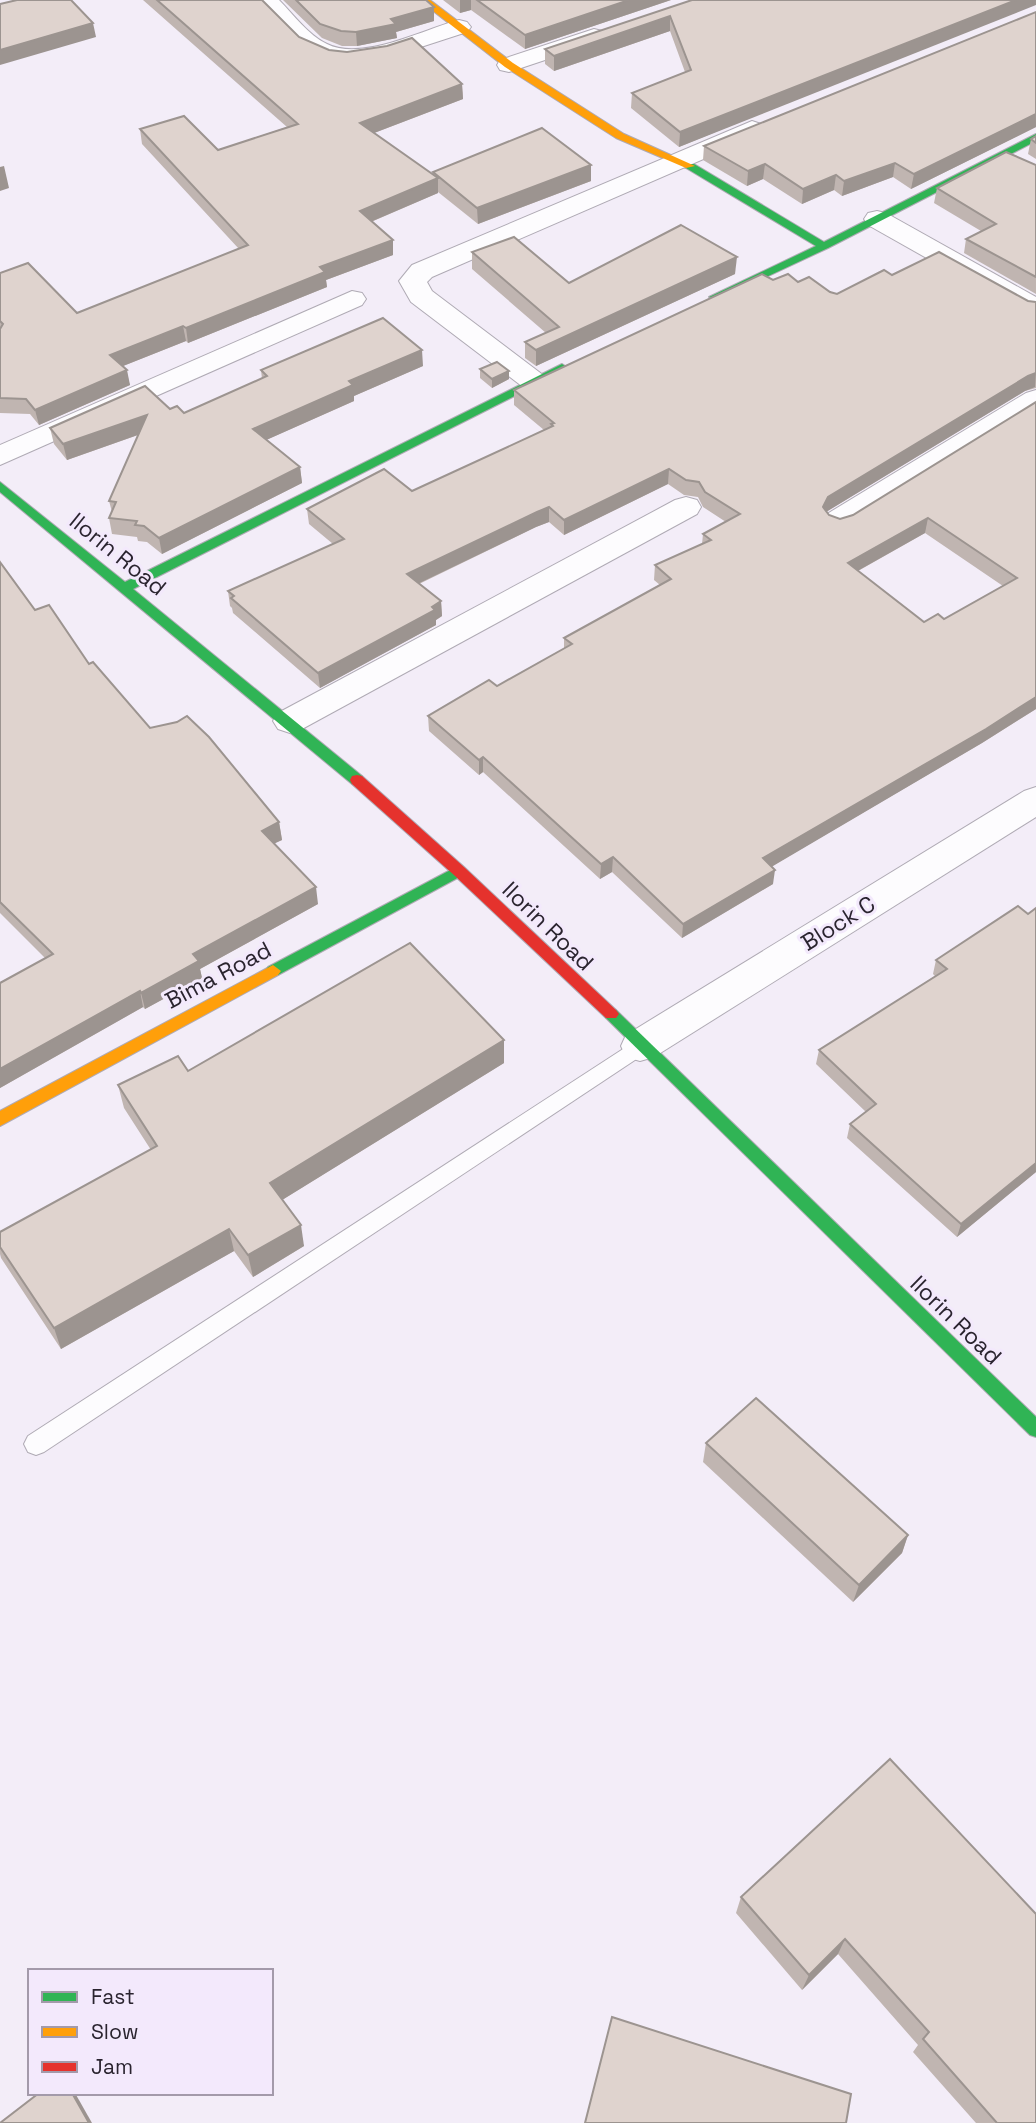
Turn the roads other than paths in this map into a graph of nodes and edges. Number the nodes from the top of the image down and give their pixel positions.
1 (265, 0) edge
2 (424, 0) edge
3 (459, 27) junction
4 (612, 30) edge
5 (509, 65) junction
6 (780, 118) edge
7 (1036, 136) edge
8 (678, 159) junction
9 (877, 219) junction
10 (824, 246) junction
11 (352, 299) dead end
12 (697, 305) edge
13 (1036, 308) edge
14 (583, 358) edge
15 (533, 381) junction
16 (1036, 399) edge
17 (0, 456) edge
18 (0, 486) edge
19 (686, 507) dead end
20 (838, 521) edge
21 (123, 589) junction
22 (290, 721) junction
23 (1036, 800) edge
24 (458, 871) junction
25 (640, 1046) junction
26 (0, 1119) edge
27 (1036, 1429) edge
28 (36, 1444) dead end

1 - 3 street
2 - 3 street
3 - 5 street
4 - 5 street
5 - 8 street
6 - 8 street
7 - 9 street
8 - 10 street
8 - 15 street
9 - 10 street
9 - 13 street
10 - 12 street
11 - 17 street
14 - 15 street
15 - 21 street
16 - 20 street
18 - 21 street, Ilorin Road
19 - 22 street
21 - 22 street, Ilorin Road
22 - 24 street, Ilorin Road
23 - 25 street, Block C
24 - 25 street, Ilorin Road
24 - 26 street, Bima Road
25 - 27 street, Ilorin Road
25 - 28 lane

